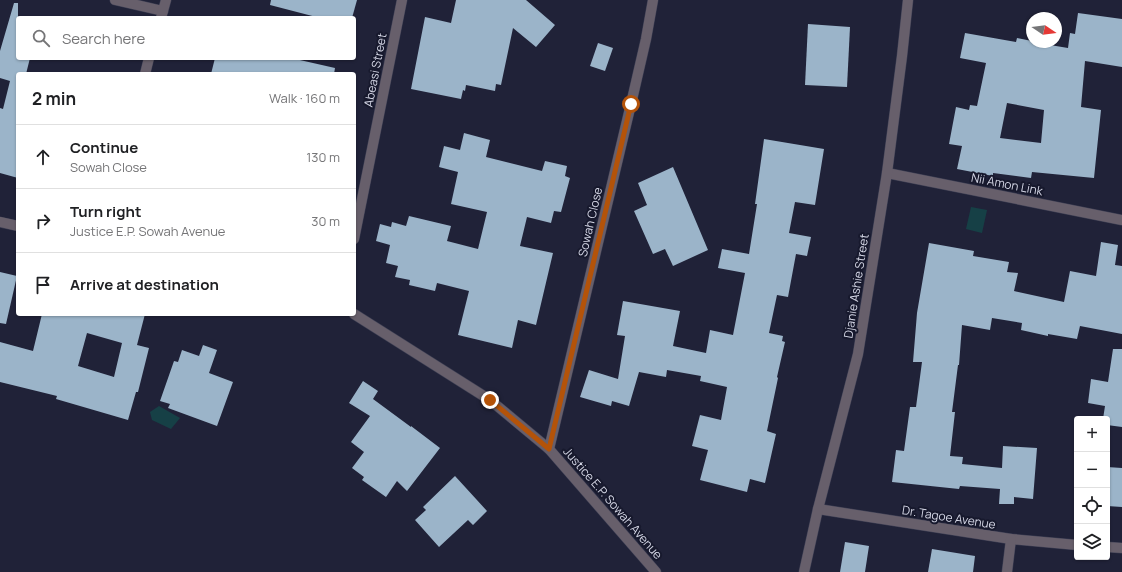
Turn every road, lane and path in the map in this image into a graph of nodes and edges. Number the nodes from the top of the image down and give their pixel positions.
1 (115, 0) edge
2 (166, 0) edge
3 (402, 0) edge
4 (653, 0) edge
5 (908, 0) edge
6 (162, 15) edge
7 (148, 60) edge
8 (146, 72) edge
9 (887, 173) junction
10 (1122, 220) edge
11 (0, 222) edge
12 (16, 226) edge
13 (356, 230) edge
14 (356, 315) edge
15 (549, 449) junction
16 (818, 509) junction
17 (1011, 539) junction
18 (1074, 545) edge
19 (1110, 547) edge
20 (1122, 548) edge
21 (656, 572) edge
22 (804, 572) edge
23 (1007, 572) edge

1 - 6 street
2 - 6 street
3 - 13 street, Abeasi Street
4 - 15 street, Sowah Close
5 - 9 street, Djanie Ashie Street
7 - 8 street
9 - 10 street, Nii Amon Link
9 - 16 street, Djanie Ashie Street
11 - 12 street
14 - 15 street, Justice E.P. Sowah Avenue
15 - 21 street, Justice E.P. Sowah Avenue
16 - 17 street, Dr. Tagoe Avenue
16 - 22 street, Djanie Ashie Street
17 - 18 street, Dr. Tagoe Avenue
17 - 23 street
19 - 20 street

